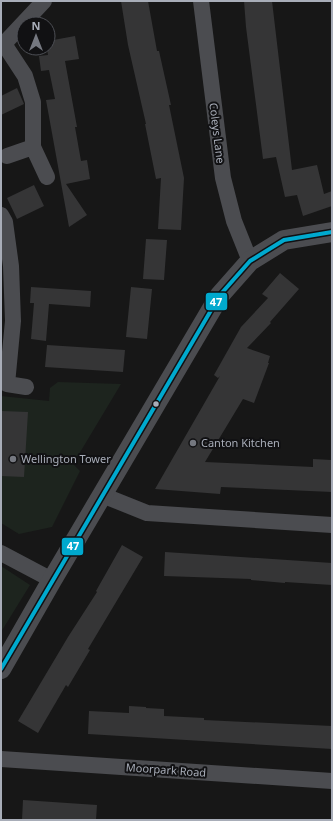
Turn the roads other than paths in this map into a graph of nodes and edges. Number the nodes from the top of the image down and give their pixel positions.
1 (44, 1) edge
2 (201, 1) edge
3 (2, 45) edge
4 (33, 147) junction
5 (7, 156) dead end
6 (47, 178) dead end
7 (1, 215) edge
8 (332, 232) edge
9 (250, 261) junction
10 (4, 384) edge
11 (26, 387) dead end
12 (102, 495) junction
13 (332, 526) edge
14 (1, 553) edge
15 (52, 580) junction
16 (1, 669) edge
17 (1, 759) edge
18 (332, 781) edge

1 - 3 street
2 - 9 street, Coleys Lane
3 - 4 street
4 - 5 street
4 - 6 street
7 - 10 street
8 - 9 street
9 - 12 street
10 - 11 street
12 - 13 street
12 - 15 street
14 - 15 street
15 - 16 street
17 - 18 street, Moorpark Road

